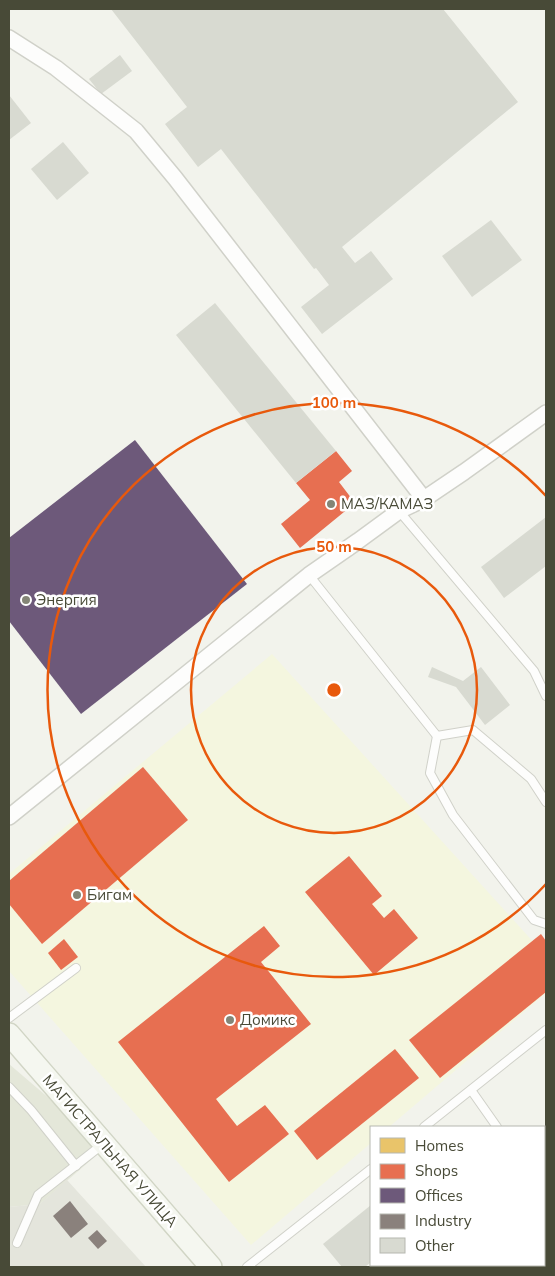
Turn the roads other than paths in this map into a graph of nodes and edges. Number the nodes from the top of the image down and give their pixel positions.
1 (9, 38) edge
2 (546, 413) edge
3 (424, 499) junction
4 (399, 511) junction
5 (309, 575) junction
6 (546, 696) edge
7 (437, 736) junction
8 (546, 802) edge
9 (9, 817) edge
10 (546, 924) edge
11 (76, 968) dead end
12 (9, 1018) edge
13 (546, 1030) edge
14 (9, 1034) edge
15 (9, 1087) edge
16 (471, 1090) junction
17 (425, 1126) edge
18 (496, 1126) edge
19 (104, 1144) junction
20 (76, 1166) junction
21 (370, 1170) edge
22 (17, 1244) dead end
23 (212, 1267) edge
24 (247, 1267) edge

1 - 3 street
2 - 3 street
3 - 4 street
4 - 5 street
4 - 6 lane
5 - 7 lane
5 - 9 street
7 - 8 lane
7 - 10 lane
11 - 12 lane
13 - 16 lane
14 - 19 main road, МАГИСТРАЛЬНАЯ УЛИЦА
15 - 20 lane
16 - 17 lane
16 - 18 lane
19 - 20 lane
19 - 23 main road, МАГИСТРАЛЬНАЯ УЛИЦА
20 - 22 lane
21 - 24 lane

